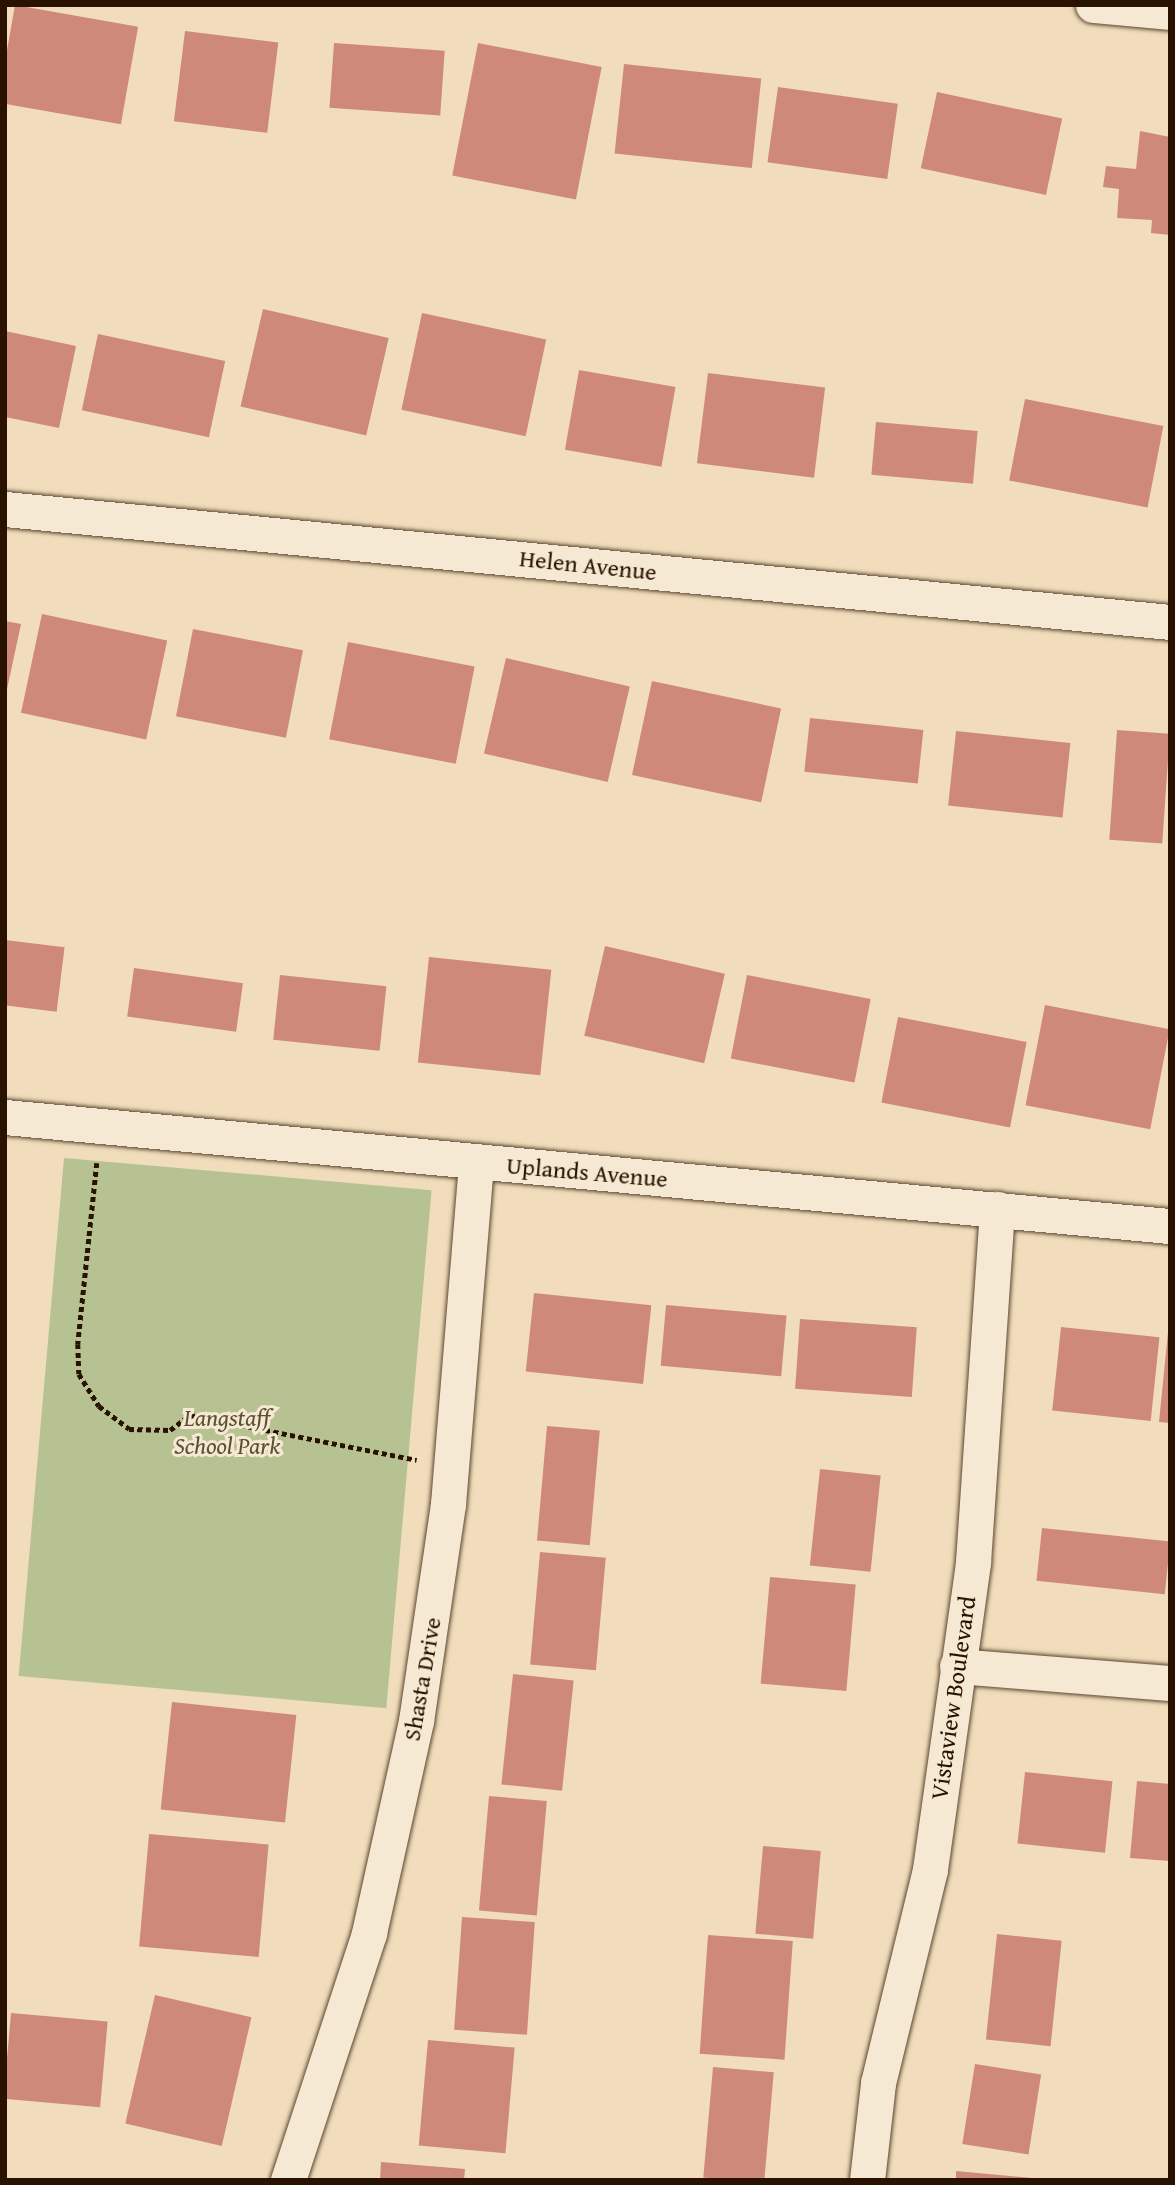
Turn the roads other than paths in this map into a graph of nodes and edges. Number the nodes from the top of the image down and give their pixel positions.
1 (1093, 5) edge
2 (1170, 12) edge
3 (5, 509) edge
4 (1170, 622) edge
5 (5, 1117) edge
6 (476, 1163) junction
7 (997, 1209) junction
8 (1170, 1226) edge
9 (957, 1665) junction
10 (1170, 1683) edge
11 (288, 2180) edge
12 (867, 2180) edge

1 - 2 street
3 - 4 street, Helen Avenue
5 - 6 street, Uplands Avenue
6 - 7 street, Uplands Avenue
6 - 11 street, Shasta Drive
7 - 8 street, Uplands Avenue
7 - 9 street, Vistaview Boulevard
9 - 10 street
9 - 12 street, Vistaview Boulevard

